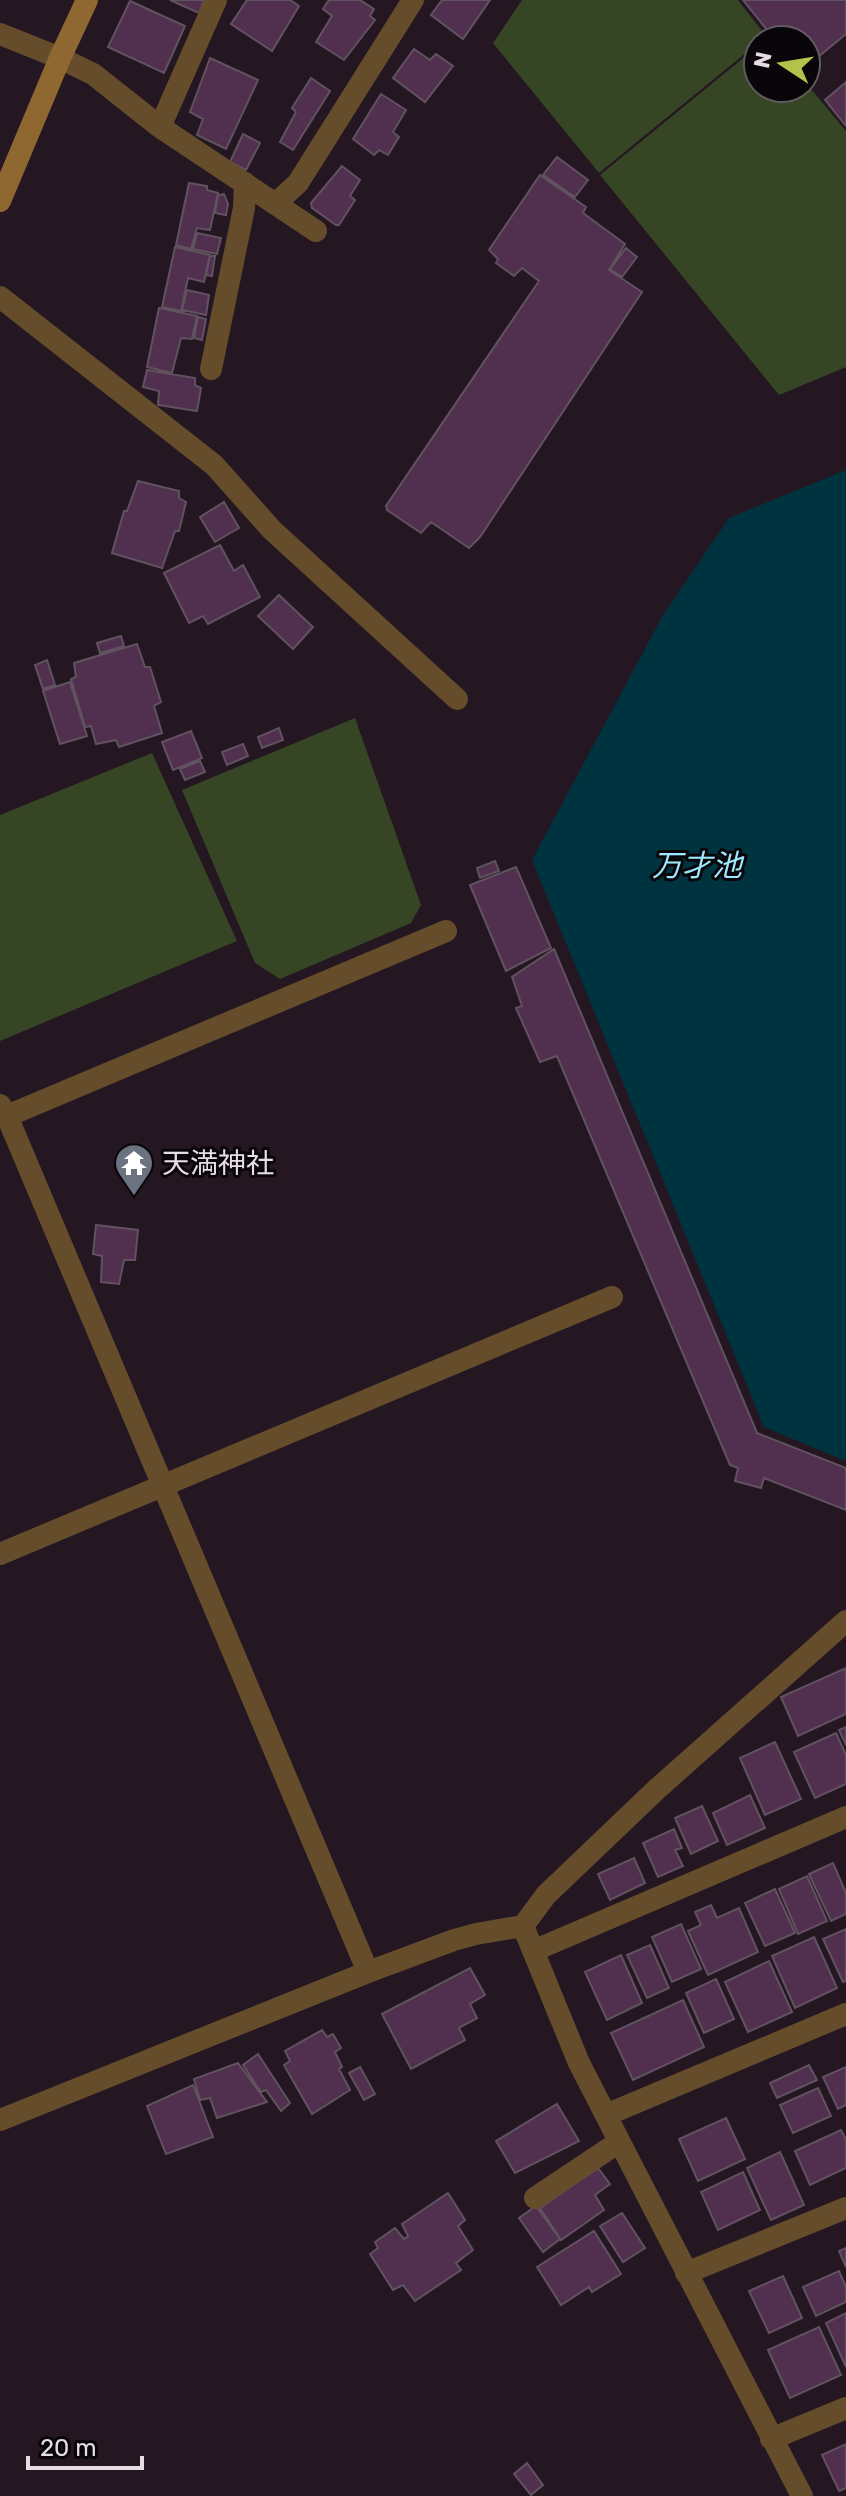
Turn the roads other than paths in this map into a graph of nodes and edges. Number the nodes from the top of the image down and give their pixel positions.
1 (87, 0) edge
2 (216, 0) edge
3 (413, 0) edge
4 (0, 34) edge
5 (60, 58) junction
6 (160, 127) junction
7 (245, 183) junction
8 (0, 201) edge
9 (275, 204) junction
10 (316, 231) dead end
11 (0, 297) edge
12 (211, 369) dead end
13 (457, 699) dead end
14 (446, 931) dead end
15 (4, 1111) edge
16 (612, 1297) dead end
17 (164, 1484) junction
18 (0, 1554) edge
19 (846, 1621) edge
20 (846, 1817) edge
21 (523, 1926) junction
22 (533, 1951) junction
23 (368, 1972) junction
24 (846, 2014) edge
25 (606, 2115) junction
26 (0, 2120) edge
27 (619, 2142) junction
28 (535, 2198) dead end
29 (846, 2208) edge
30 (686, 2273) junction
31 (846, 2408) edge
32 (771, 2439) junction
33 (802, 2496) edge

1 - 5 main road
2 - 6 street
3 - 9 street
4 - 5 street
5 - 6 street
5 - 8 main road
6 - 7 street
7 - 9 street
7 - 12 street
9 - 10 street
11 - 13 street
14 - 15 street
15 - 17 street
16 - 17 street
17 - 18 street
17 - 23 street
19 - 21 street
20 - 22 street
21 - 22 street
21 - 23 street
22 - 25 street
23 - 26 street
24 - 25 street
25 - 27 street
27 - 28 street
27 - 30 street
29 - 30 street
30 - 32 street
31 - 32 street
32 - 33 street

